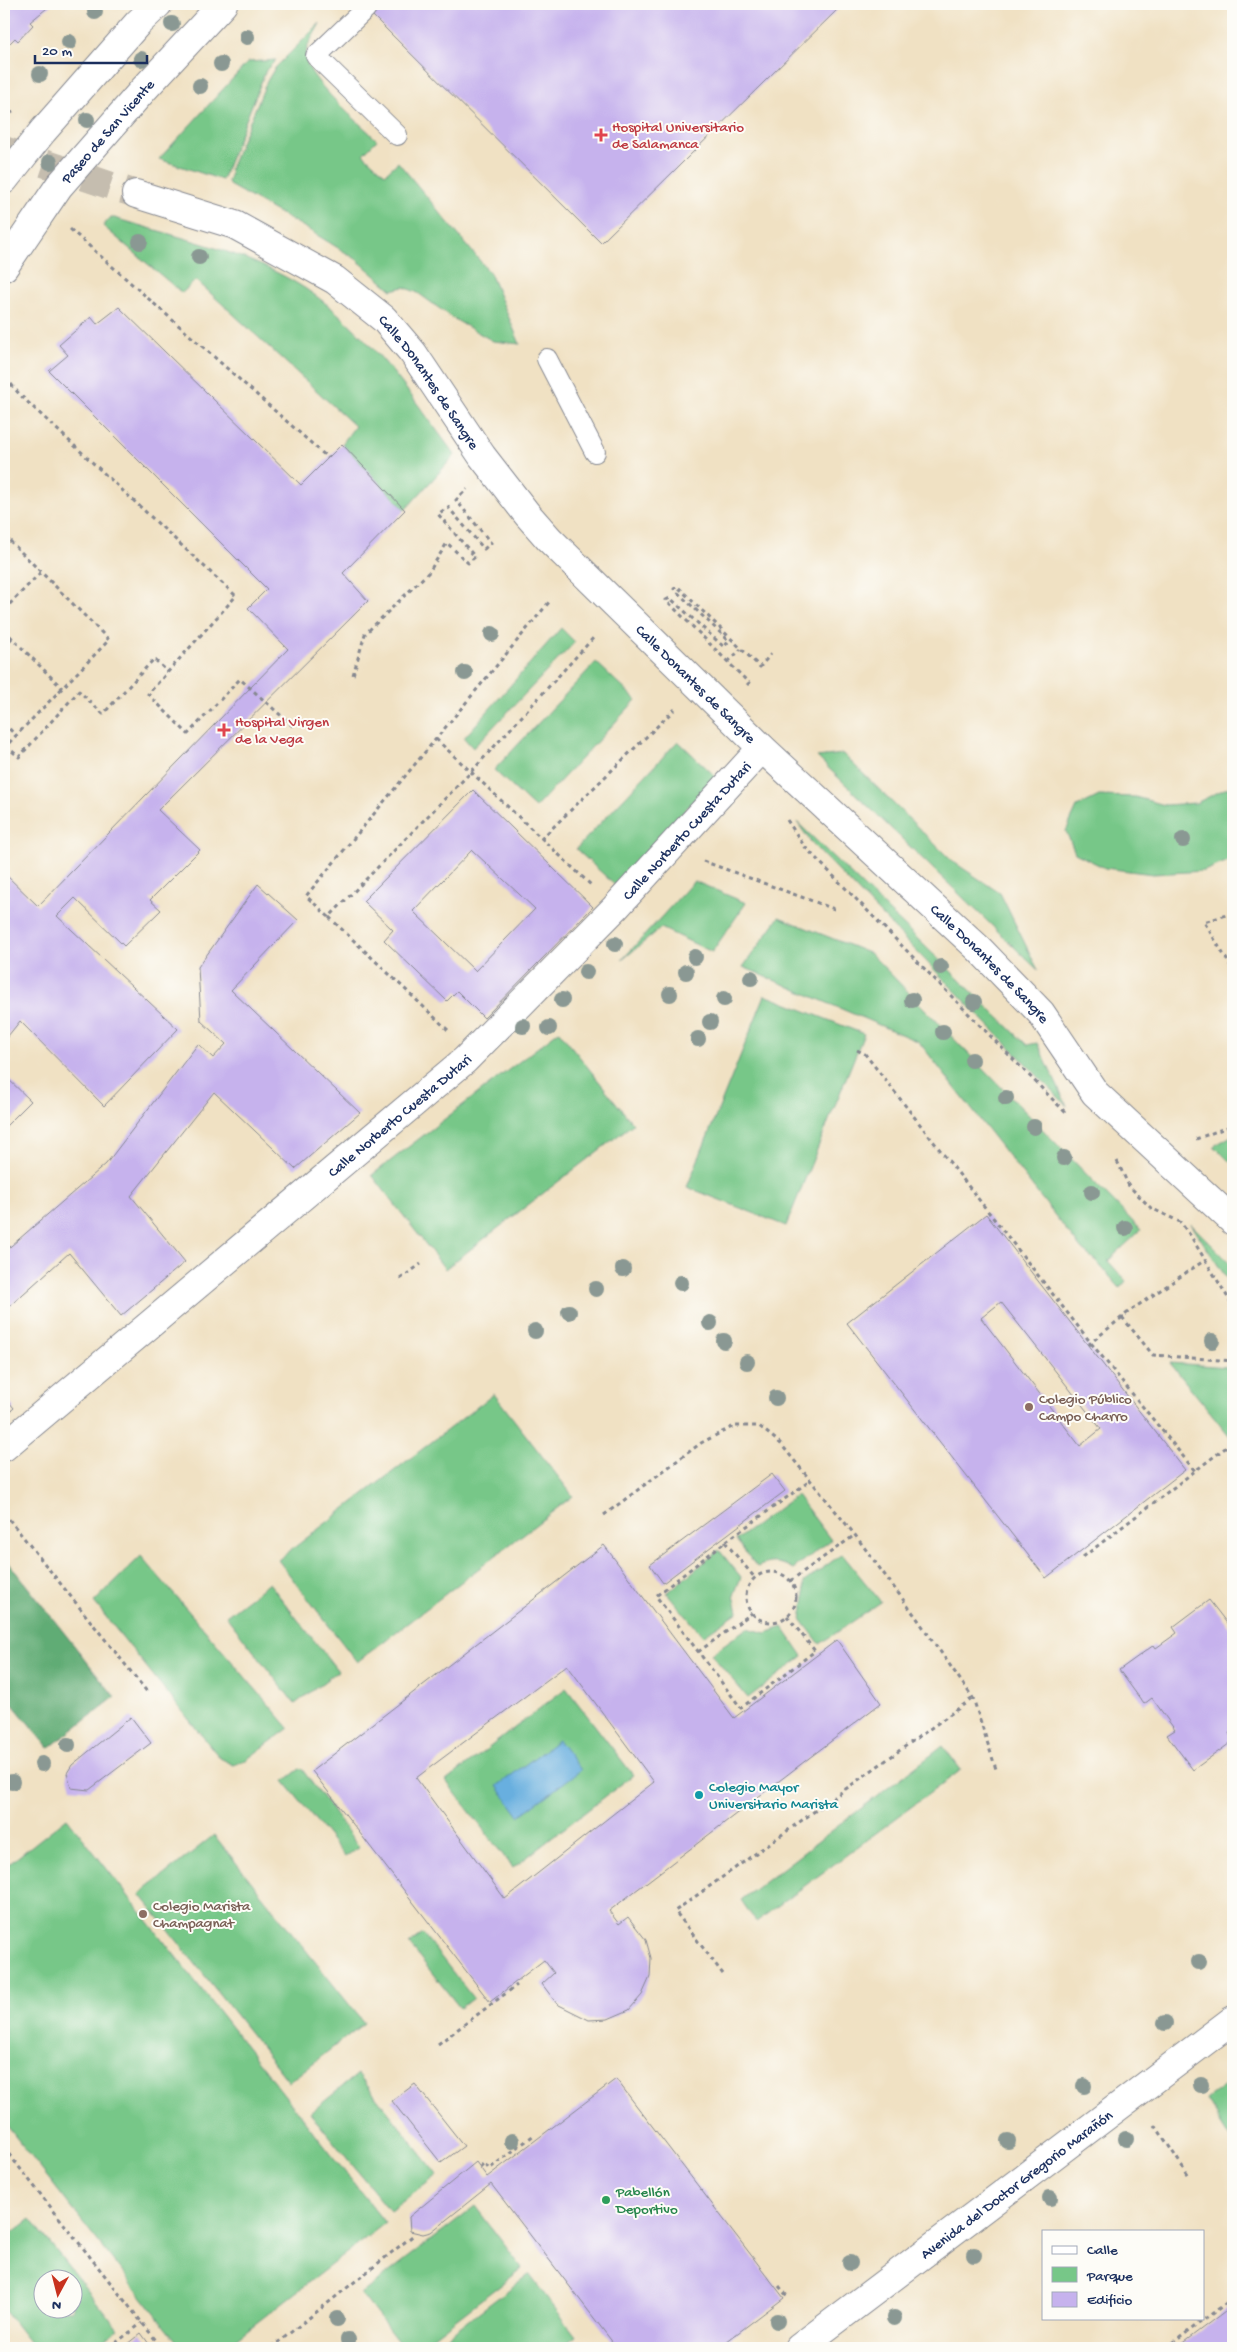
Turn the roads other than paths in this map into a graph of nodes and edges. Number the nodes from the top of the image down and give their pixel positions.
1 (158, 4) edge
2 (224, 4) edge
3 (366, 8) dead end
4 (397, 135) dead end
5 (4, 180) edge
6 (136, 194) tunnel mouth
7 (4, 267) edge
8 (547, 359) dead end
9 (595, 452) dead end
10 (762, 748) junction
11 (1233, 1221) edge
12 (4, 1447) edge
13 (1233, 2020) edge
14 (799, 2348) edge

1 - 5 main road
2 - 7 main road, Paseo de San Vicente
3 - 4 lane
6 - 10 main road, Calle Donantes de Sangre
8 - 9 lane
10 - 11 main road, Calle Donantes de Sangre
10 - 12 main road, Calle Norberto Cuesta Dutari
13 - 14 main road, Avenida del Doctor Gregorio Marañón

